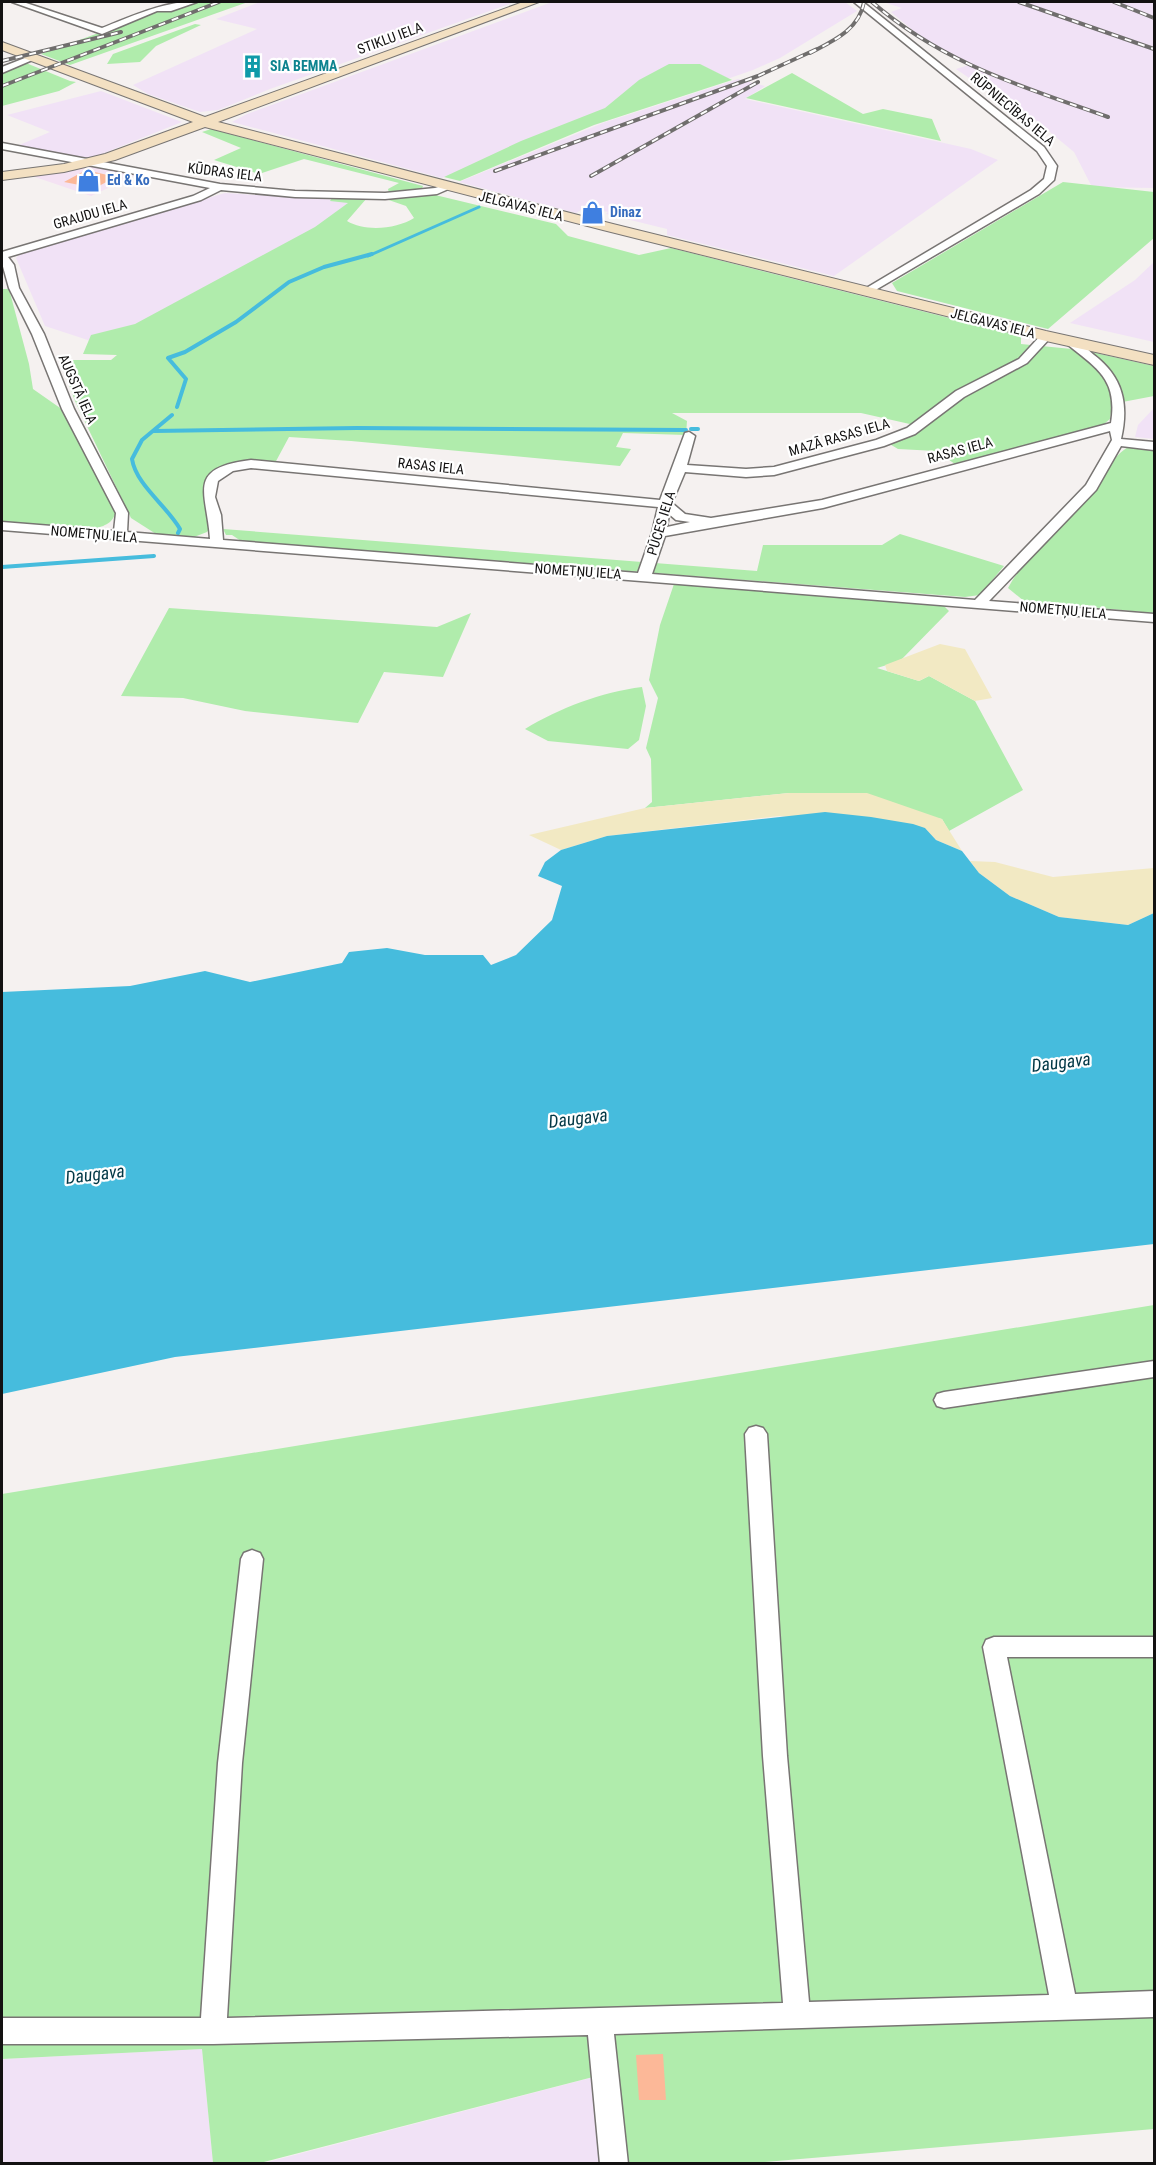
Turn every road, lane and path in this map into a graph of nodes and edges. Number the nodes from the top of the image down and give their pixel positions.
1 (16, 2) edge
2 (193, 2) edge
3 (533, 2) edge
4 (858, 2) edge
5 (146, 4) dead end
6 (156, 9) junction
7 (2, 46) edge
8 (33, 58) junction
9 (2, 70) edge
10 (205, 122) junction
11 (2, 146) edge
12 (89, 163) junction
13 (2, 176) edge
14 (220, 187) junction
15 (448, 187) junction
16 (2, 255) edge
17 (867, 292) junction
18 (1046, 336) junction
19 (1071, 342) junction
20 (1155, 360) edge
21 (1115, 426) junction
22 (688, 436) dead end
23 (1117, 442) junction
24 (1155, 446) edge
25 (680, 468) junction
26 (665, 504) junction
27 (711, 522) junction
28 (2, 526) edge
29 (659, 533) junction
30 (120, 536) junction
31 (217, 543) junction
32 (644, 576) junction
33 (979, 603) junction
34 (1155, 618) edge
35 (1155, 1369) edge
36 (944, 1400) dead end
37 (756, 1434) dead end
38 (252, 1559) dead end
39 (1155, 1647) edge
40 (1155, 2004) edge
41 (1064, 2006) junction
42 (797, 2015) junction
43 (600, 2022) junction
44 (2, 2031) edge
45 (213, 2031) junction
46 (614, 2163) edge

1 - 6 street
2 - 6 street
3 - 10 street, STIKLU IELA
4 - 17 street, RŪPNIECĪBAS IELA
5 - 6 street
7 - 8 street, JELGAVAS IELA
8 - 9 street
8 - 10 street, JELGAVAS IELA
10 - 12 street, STIKLU IELA
10 - 15 street, JELGAVAS IELA
11 - 12 street, KŪDRAS IELA
12 - 13 street, STIKLU IELA
12 - 14 street, KŪDRAS IELA
14 - 15 street, KŪDRAS IELA
14 - 16 street, GRAUDU IELA
15 - 17 street, JELGAVAS IELA
16 - 30 street, AUGSTĀ IELA
17 - 18 street, JELGAVAS IELA
18 - 19 street, JELGAVAS IELA
18 - 25 street, MAZĀ RASAS IELA
19 - 20 street, JELGAVAS IELA
19 - 21 street
21 - 23 street
21 - 27 street, RASAS IELA
22 - 25 street, PŪCES IELA
23 - 24 street
23 - 33 street
25 - 26 street, PŪCES IELA
26 - 27 street, RASAS IELA
26 - 29 street, PŪCES IELA
26 - 31 street, RASAS IELA
27 - 29 street, RASAS IELA
28 - 30 street, NOMETŅU IELA
29 - 32 street, PŪCES IELA
30 - 31 street, NOMETŅU IELA
31 - 32 street, NOMETŅU IELA
32 - 33 street, NOMETŅU IELA
33 - 34 street, NOMETŅU IELA
35 - 36 street
37 - 42 street
38 - 45 street
39 - 41 street
40 - 41 street
41 - 42 street
42 - 43 street
43 - 45 street
43 - 46 street
44 - 45 street

